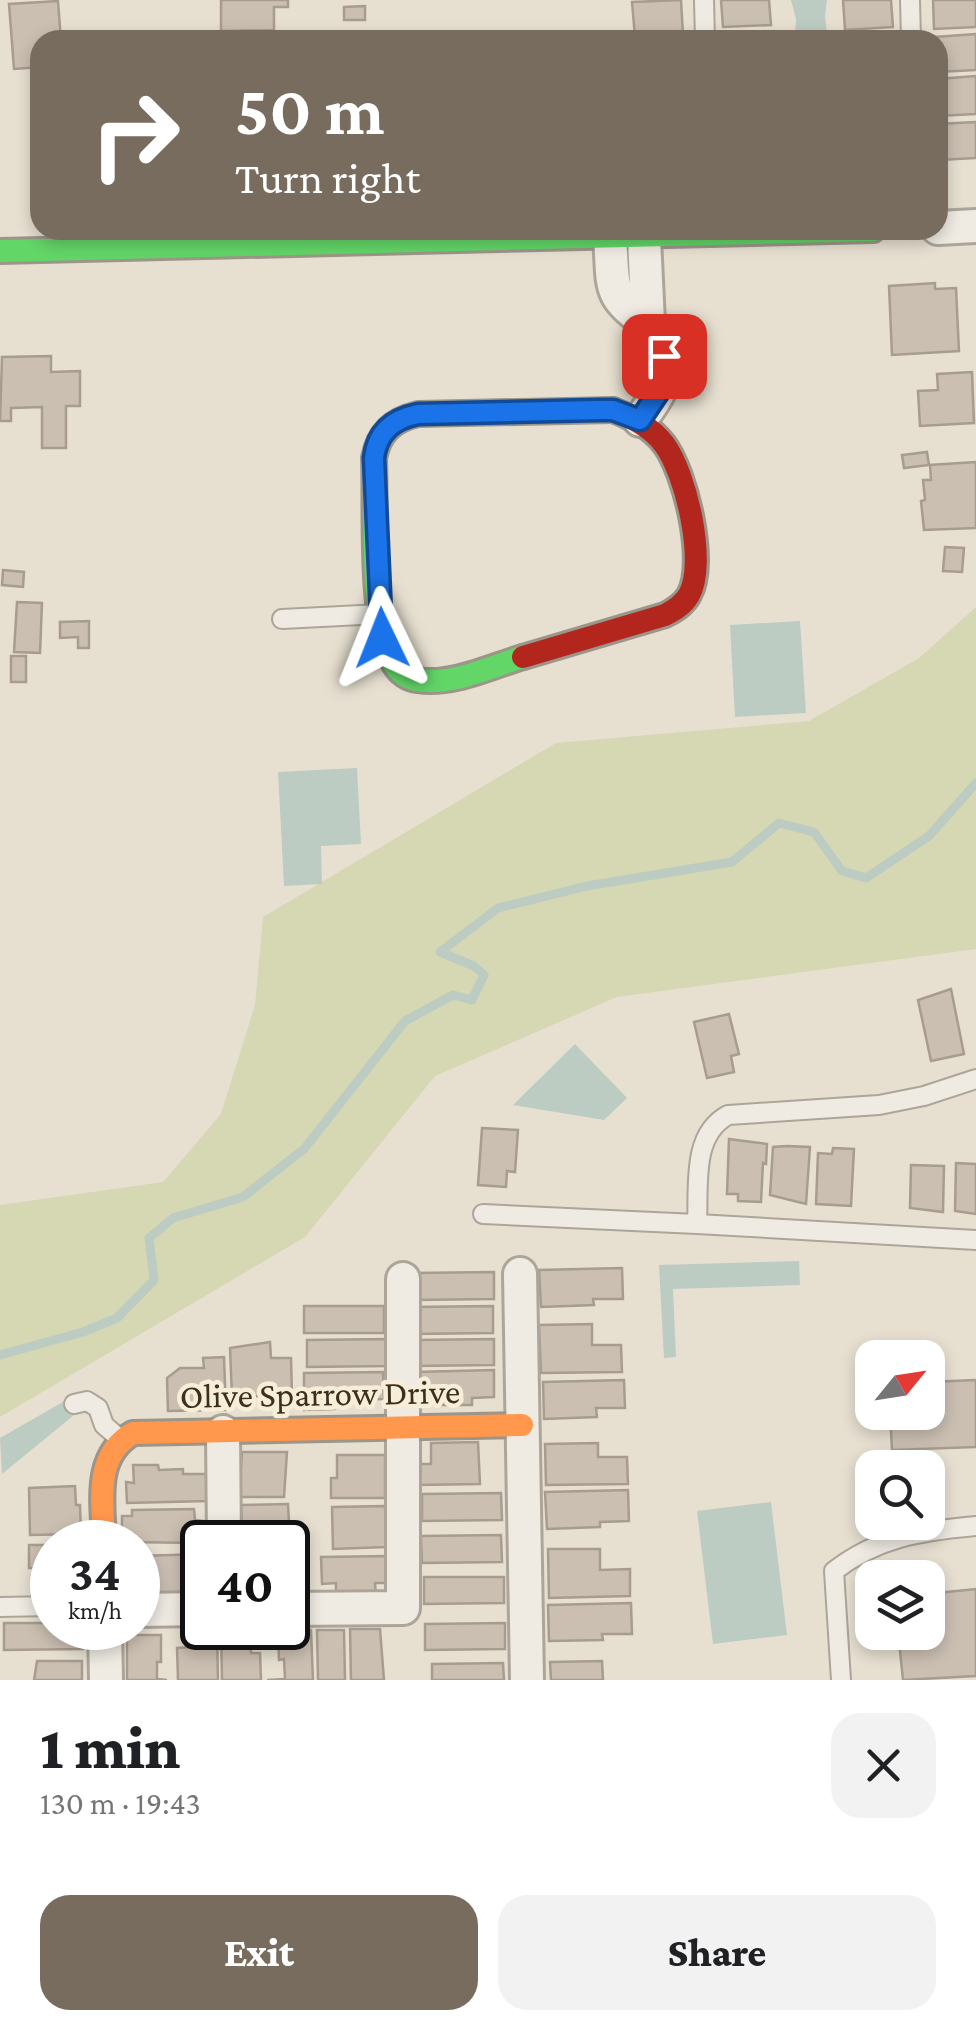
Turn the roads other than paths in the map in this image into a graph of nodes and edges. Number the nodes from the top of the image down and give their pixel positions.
1 (704, 0) edge
2 (910, 0) edge
3 (705, 30) edge
4 (911, 30) edge
5 (976, 226) edge
6 (948, 227) edge
7 (516, 240) edge
8 (610, 240) edge
9 (644, 240) edge
10 (0, 251) edge
11 (648, 323) junction
12 (640, 420) junction
13 (381, 614) junction
14 (282, 619) dead end
15 (976, 1080) edge
16 (483, 1214) dead end
17 (697, 1224) junction
18 (976, 1240) edge
19 (520, 1274) dead end
20 (403, 1279) dead end
21 (74, 1404) dead end
22 (402, 1425) junction
23 (522, 1426) junction
24 (224, 1432) junction
25 (120, 1439) junction
26 (104, 1520) edge
27 (224, 1520) edge
28 (976, 1526) edge
29 (0, 1606) edge
30 (30, 1606) edge
31 (310, 1609) edge
32 (105, 1650) edge
33 (106, 1680) edge
34 (526, 1680) edge
35 (841, 1680) edge

1 - 3 lane
2 - 4 lane
5 - 6 street
7 - 10 street
8 - 11 street
9 - 11 street
11 - 12 street
12 - 13 street
12 - 13 street
13 - 14 lane
15 - 17 lane
16 - 17 lane
17 - 18 lane
19 - 23 street
20 - 22 street
21 - 25 lane
22 - 23 street, Olive Sparrow Drive
22 - 24 street, Olive Sparrow Drive
22 - 31 street
23 - 34 street
24 - 25 street, Olive Sparrow Drive
24 - 27 street
25 - 26 street
28 - 35 lane
29 - 30 lane
32 - 33 street

